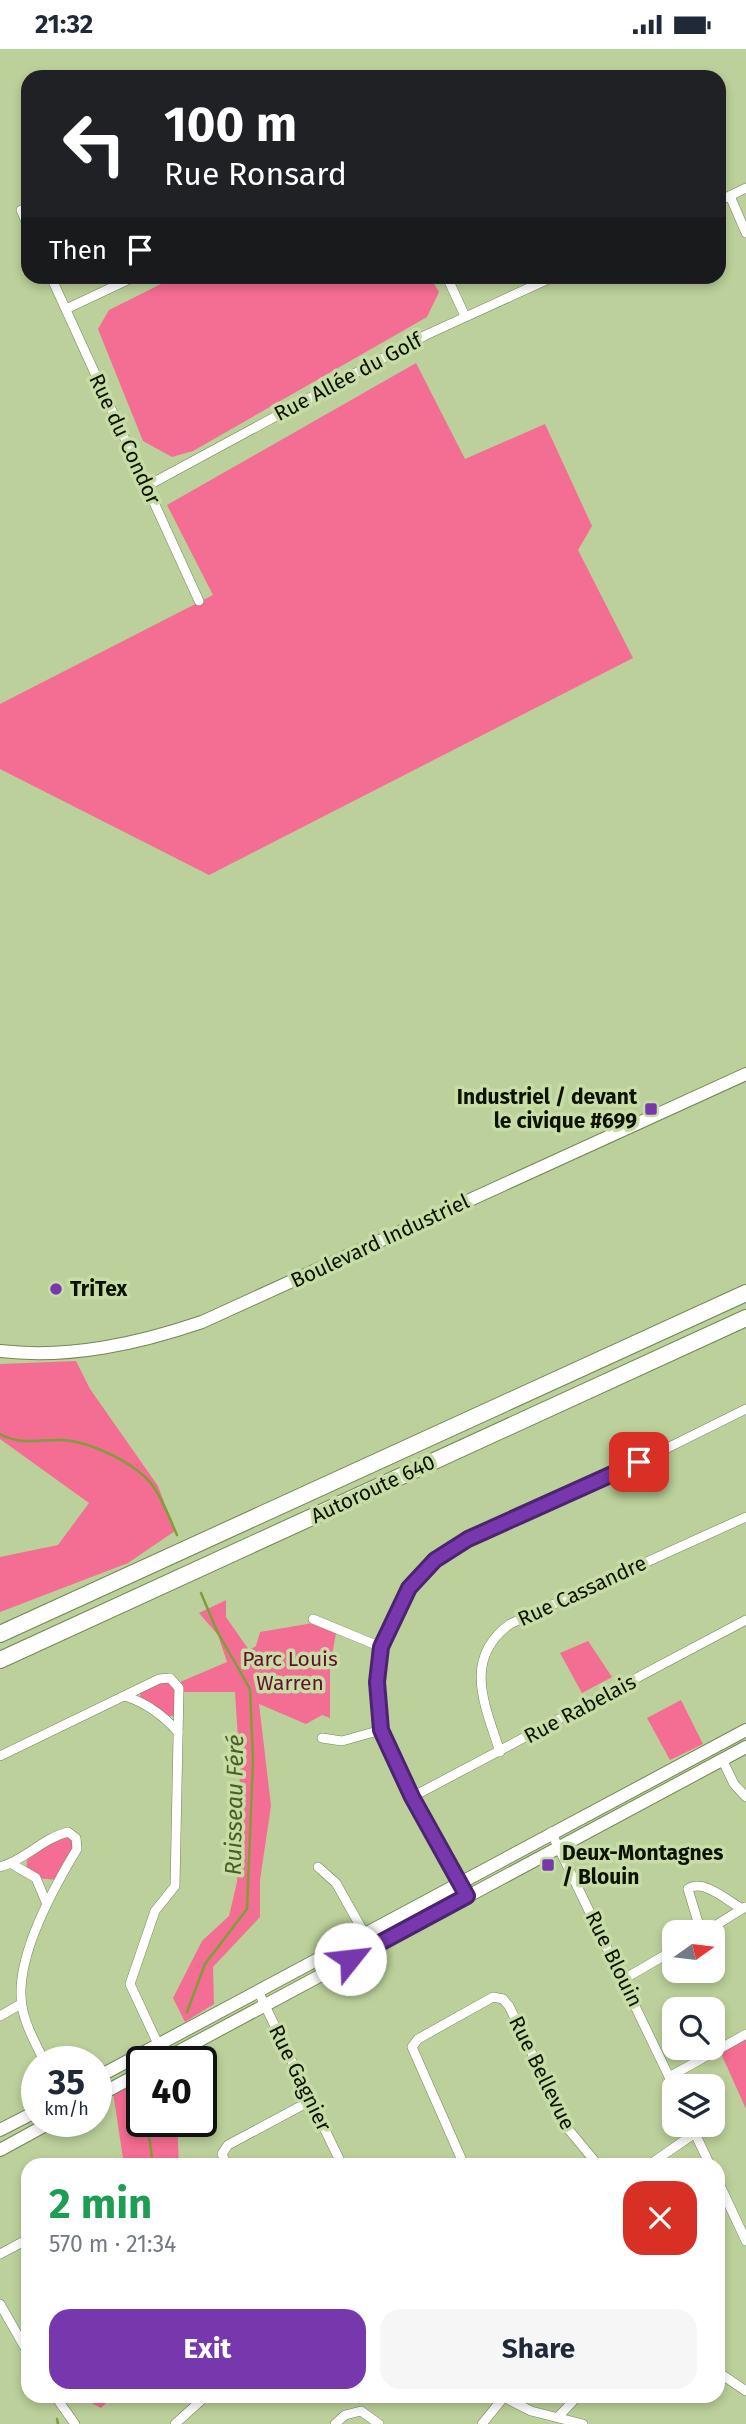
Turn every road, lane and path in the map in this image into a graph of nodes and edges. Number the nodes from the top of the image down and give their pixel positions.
1 (746, 188) edge
2 (730, 196) junction
3 (726, 198) edge
4 (746, 233) edge
5 (54, 284) edge
6 (119, 284) edge
7 (450, 284) edge
8 (537, 284) edge
9 (66, 309) junction
10 (466, 316) junction
11 (147, 486) junction
12 (199, 601) dead end
13 (746, 1074) edge
14 (746, 1293) edge
15 (746, 1318) edge
16 (0, 1351) edge
17 (746, 1409) edge
18 (746, 1517) edge
19 (313, 1619) dead end
20 (746, 1620) edge
21 (0, 1634) edge
22 (381, 1647) junction
23 (0, 1660) edge
24 (125, 1696) junction
25 (381, 1730) junction
26 (746, 1730) edge
27 (178, 1731) junction
28 (322, 1738) dead end
29 (746, 1747) edge
30 (500, 1752) junction
31 (0, 1756) edge
32 (722, 1759) junction
33 (412, 1797) junction
34 (746, 1797) edge
35 (551, 1832) junction
36 (559, 1846) junction
37 (12, 1864) junction
38 (0, 1867) edge
39 (318, 1867) dead end
40 (460, 1882) junction
41 (467, 1896) junction
42 (46, 1902) junction
43 (744, 1908) edge
44 (698, 1920) edge
45 (724, 1920) edge
46 (365, 1933) junction
47 (372, 1947) junction
48 (662, 1957) edge
49 (624, 1979) junction
50 (258, 1991) junction
51 (21, 2004) junction
52 (265, 2006) junction
53 (0, 2016) edge
54 (746, 2034) edge
55 (157, 2044) junction
56 (38, 2046) edge
57 (189, 2046) edge
58 (112, 2069) edge
59 (668, 2074) edge
60 (674, 2074) edge
61 (312, 2100) junction
62 (21, 2119) edge
63 (0, 2130) edge
64 (24, 2137) edge
65 (683, 2137) edge
66 (697, 2137) edge
67 (0, 2150) edge
68 (224, 2158) edge
69 (339, 2158) edge
70 (461, 2158) edge
71 (592, 2158) edge
72 (658, 2158) edge
73 (707, 2158) edge
74 (725, 2196) edge
75 (746, 2241) edge
76 (21, 2243) edge
77 (0, 2254) edge
78 (0, 2304) edge
79 (21, 2341) edge
80 (725, 2377) edge
81 (746, 2391) edge
82 (60, 2403) edge
83 (198, 2403) edge
84 (498, 2403) edge
85 (516, 2403) edge
86 (571, 2403) edge
87 (558, 2417) junction
88 (75, 2424) edge
89 (175, 2424) edge
90 (335, 2424) edge
91 (379, 2424) edge
92 (482, 2424) edge
93 (583, 2424) edge

1 - 2 street
2 - 3 street
2 - 4 street
5 - 9 street, Rue du Condor
6 - 9 street
7 - 10 street
8 - 10 street, Rue Allée du Golf
9 - 11 street, Rue du Condor
10 - 11 street, Rue Allée du Golf
11 - 12 street, Rue du Condor
13 - 16 street, Boulevard Industriel
14 - 21 highway, Autoroute 640
15 - 23 highway, Autoroute 640
17 - 22 street
18 - 30 street, Rue Cassandre
19 - 22 street
20 - 30 street, Rue Rabelais
22 - 25 street
24 - 27 street
24 - 27 street
24 - 31 street
25 - 28 street
25 - 33 street
26 - 35 street
27 - 55 street
29 - 32 street
30 - 33 street, Rue Rabelais
32 - 34 street
32 - 36 street
33 - 40 street
35 - 36 street, Rue Blouin
35 - 40 street
36 - 41 street
36 - 49 street, Rue Blouin
37 - 38 street
37 - 42 street
37 - 42 street
39 - 46 street
40 - 41 street
40 - 46 street
41 - 47 street
42 - 51 street
43 - 44 street
43 - 45 street
46 - 47 street
46 - 50 street
47 - 52 street
48 - 49 street
49 - 59 street, Rue Blouin
50 - 52 street, Rue Gagnier
50 - 55 street
51 - 53 street
51 - 56 street
52 - 57 street
52 - 61 street, Rue Gagnier
54 - 60 street
55 - 58 street
61 - 68 street
61 - 69 street, Rue Gagnier
62 - 63 street
64 - 67 street
65 - 72 street
66 - 73 street
70 - 71 street, Rue Bellevue
74 - 75 street
76 - 77 street
78 - 79 street
80 - 81 street
82 - 88 street
83 - 89 street
84 - 92 street
85 - 87 street
86 - 87 street
87 - 93 street
90 - 91 street

